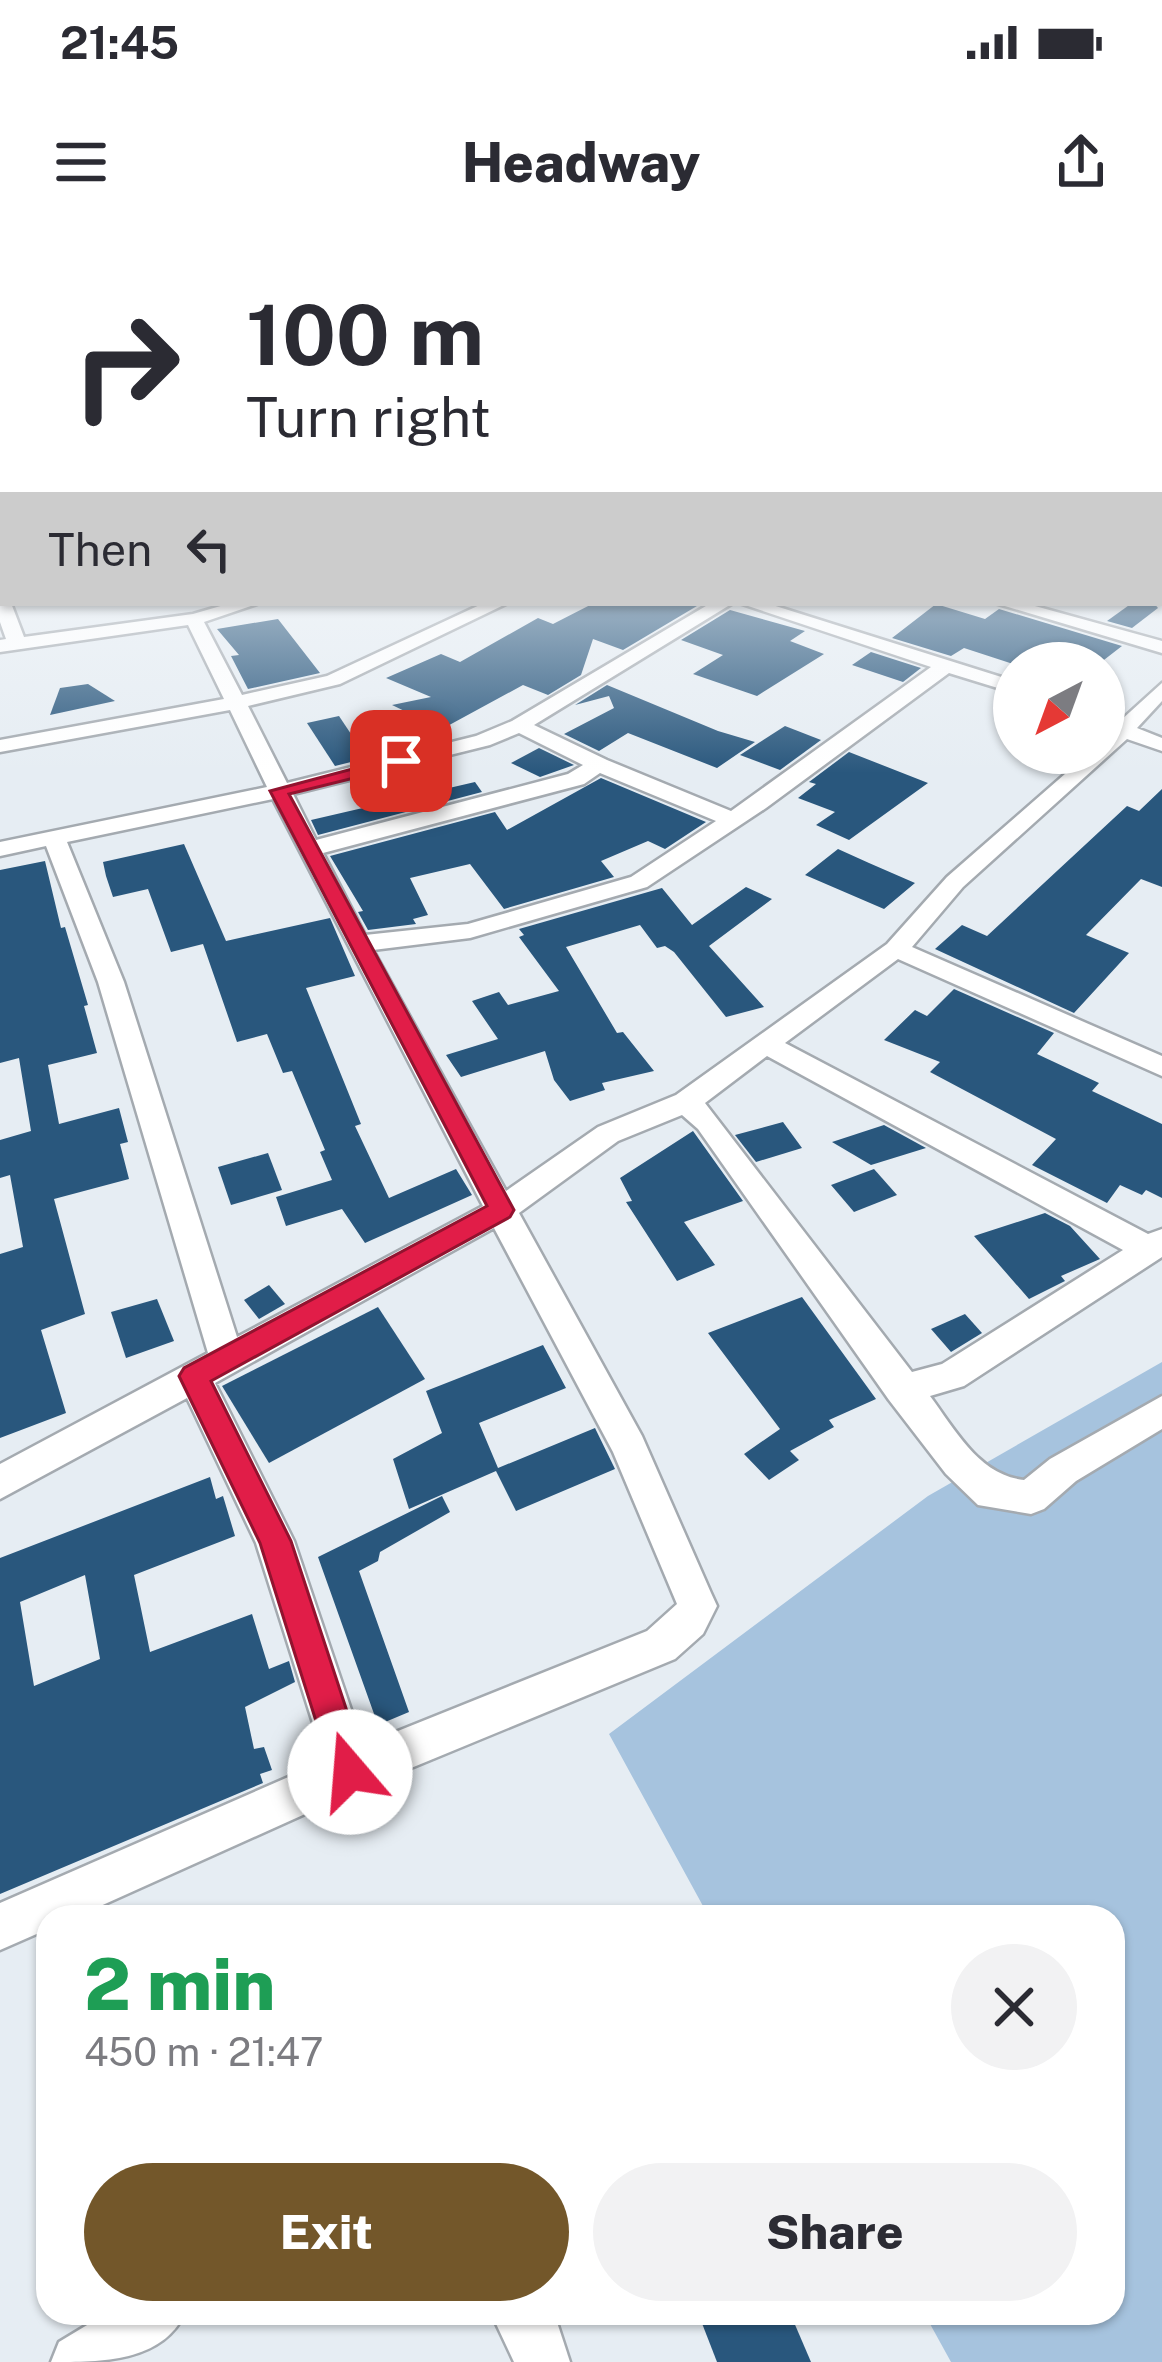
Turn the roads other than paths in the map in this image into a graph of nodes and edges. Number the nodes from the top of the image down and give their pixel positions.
1 (1, 606) edge
2 (240, 606) edge
3 (493, 606) edge
4 (719, 606) edge
5 (757, 606) edge
6 (1015, 606) edge
7 (194, 619) junction
8 (8, 645) edge
9 (1162, 647) edge
10 (944, 667) junction
11 (993, 681) edge
12 (1162, 689) edge
13 (235, 703) junction
14 (1125, 724) edge
15 (519, 725) junction
16 (1125, 742) edge
17 (1162, 745) edge
18 (0, 746) edge
19 (599, 765) junction
20 (1071, 774) edge
21 (279, 791) junction
22 (729, 818) junction
23 (54, 837) junction
24 (0, 849) edge
25 (310, 849) junction
26 (357, 944) junction
27 (896, 949) junction
28 (766, 1044) junction
29 (1162, 1067) edge
30 (686, 1102) junction
31 (501, 1210) junction
32 (1155, 1245) edge
33 (210, 1368) junction
34 (901, 1390) junction
35 (1162, 1411) edge
36 (0, 1483) edge
37 (350, 1772) junction
38 (52, 1905) edge
39 (36, 1912) edge
40 (0, 1928) edge
41 (139, 2325) edge
42 (530, 2325) edge
43 (79, 2362) edge
44 (542, 2362) edge

1 - 8 street
2 - 7 street
3 - 13 street
4 - 15 street
5 - 10 street
6 - 9 street
7 - 8 street
7 - 13 street
10 - 11 street
10 - 22 street
12 - 14 street
13 - 18 street
13 - 21 street
15 - 19 street
15 - 21 street
16 - 17 street
19 - 22 street
19 - 25 street
20 - 27 street
21 - 23 street
21 - 25 street
22 - 26 street
23 - 24 street
23 - 33 street
25 - 26 street
26 - 31 street
27 - 28 street
27 - 29 street
28 - 30 street
28 - 32 street
30 - 31 street
30 - 34 street
31 - 33 street
31 - 37 street
32 - 34 street
33 - 36 street
33 - 37 street
34 - 35 street
37 - 38 street
39 - 40 street
41 - 43 street
42 - 44 street

